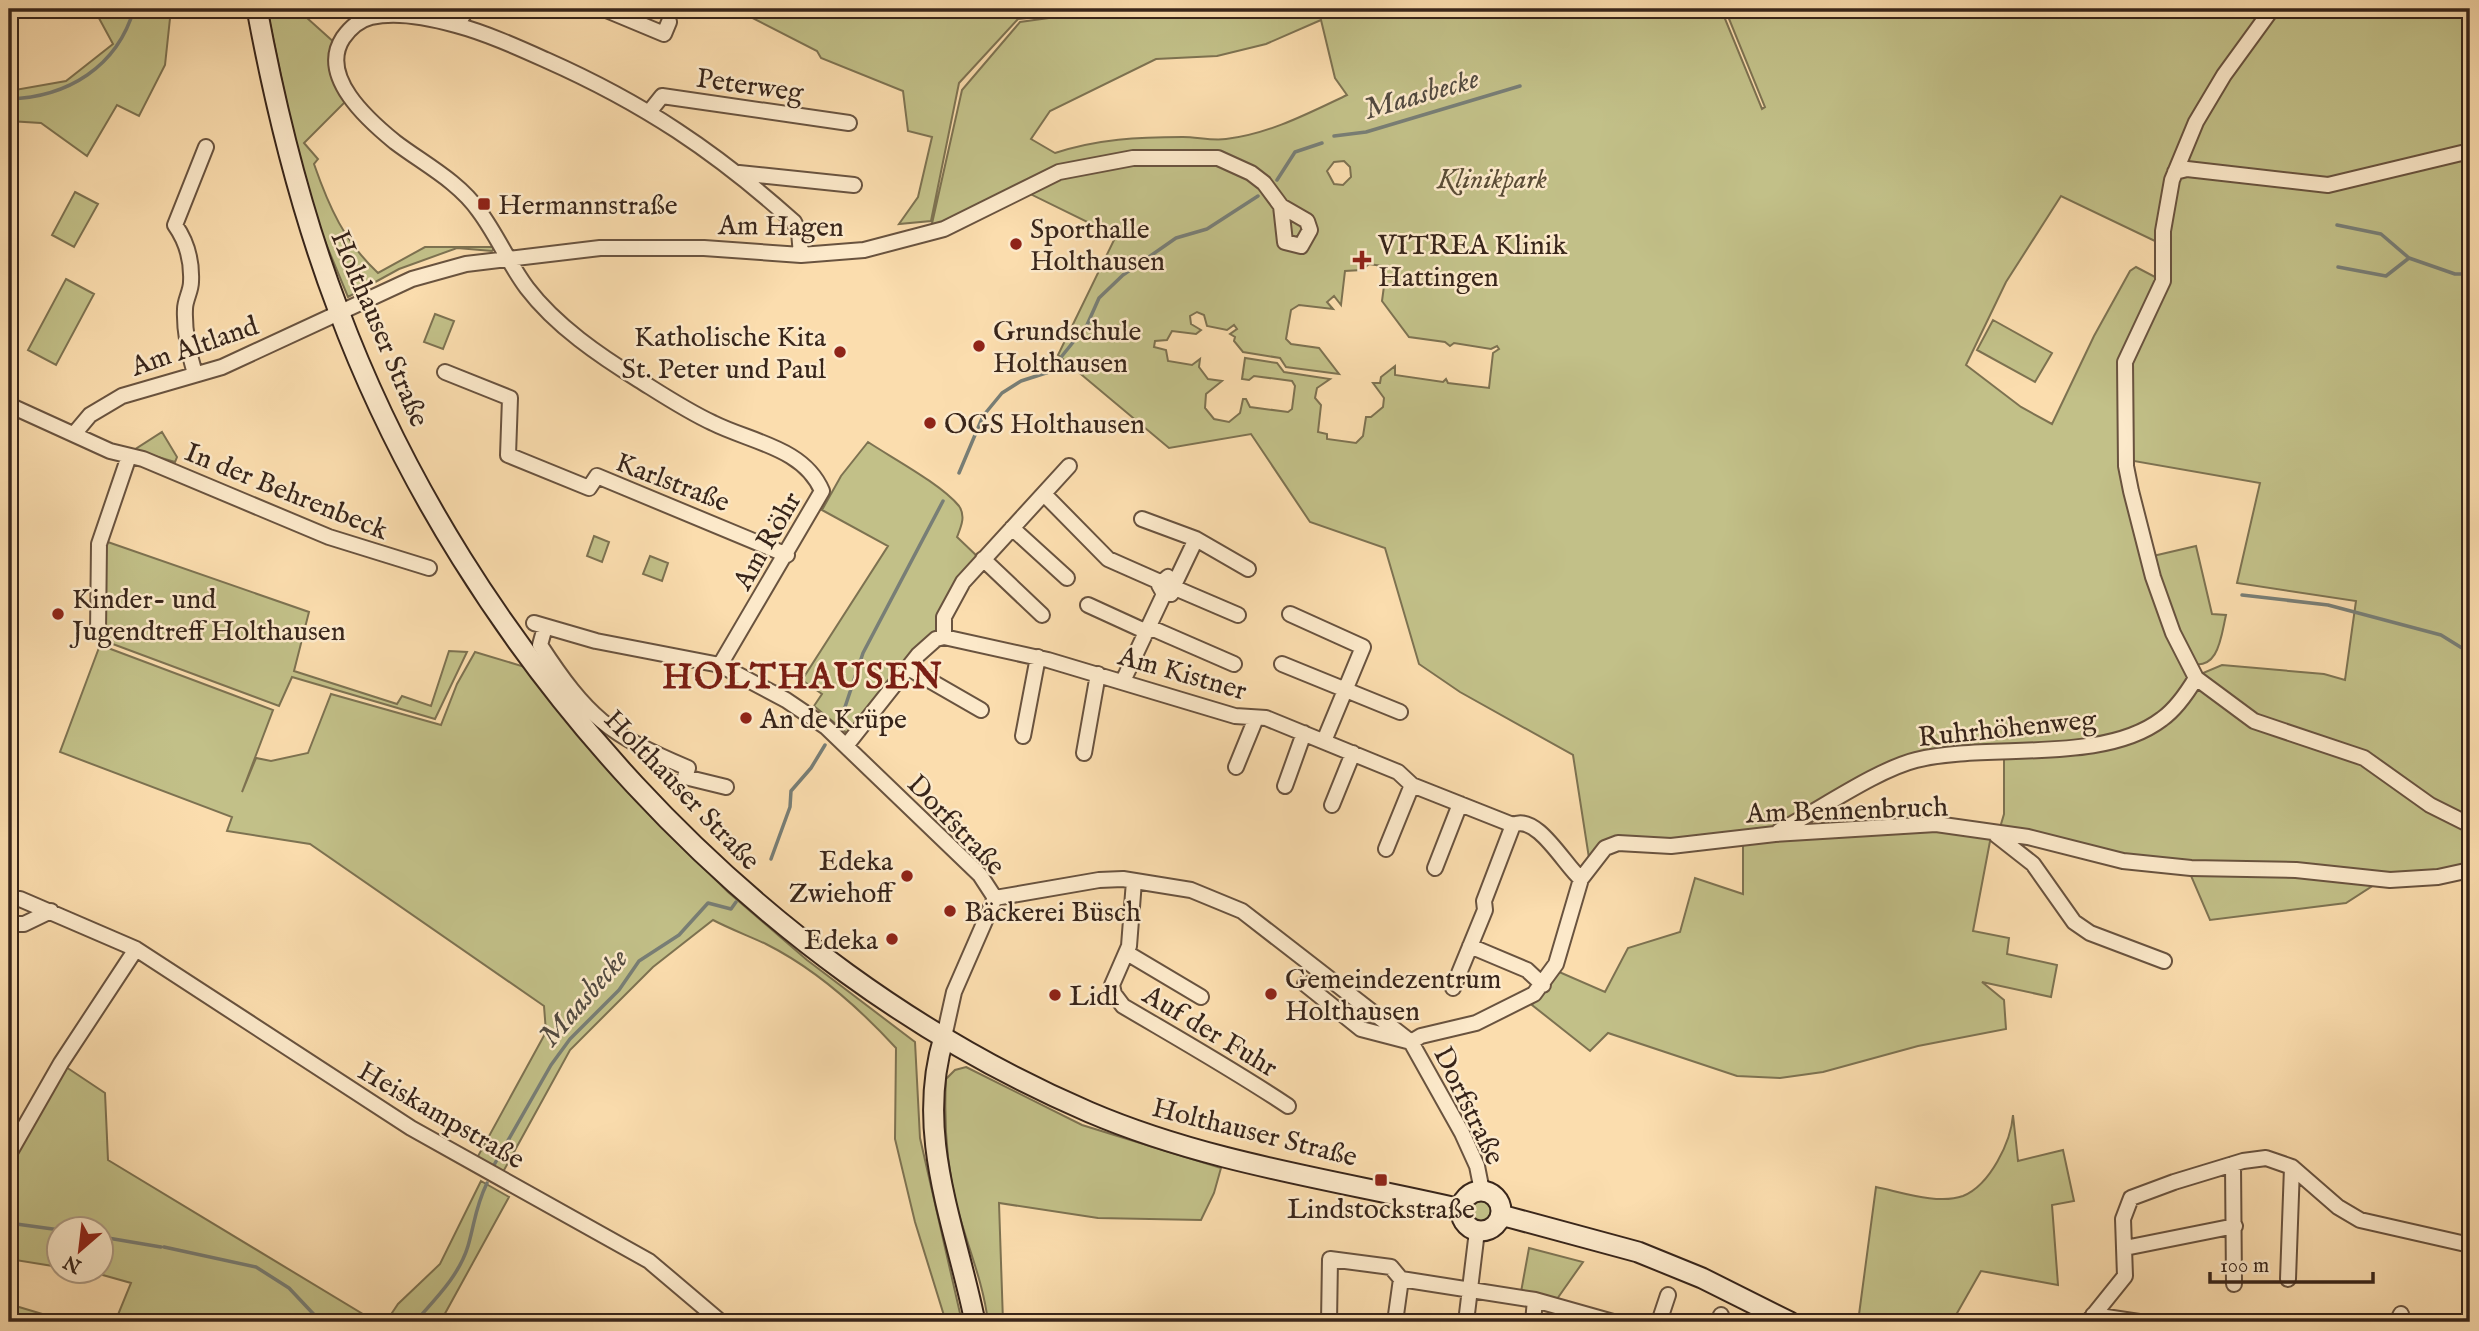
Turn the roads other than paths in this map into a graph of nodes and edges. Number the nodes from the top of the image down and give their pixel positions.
1 (257, 9) edge
2 (467, 9) edge
3 (604, 9) edge
4 (2272, 9) edge
5 (371, 13) edge
6 (669, 22) dead end
7 (457, 25) junction
8 (650, 111) junction
9 (849, 123) dead end
10 (206, 147) dead end
11 (2470, 151) edge
12 (2175, 172) junction
13 (739, 173) junction
14 (854, 185) dead end
15 (1281, 206) dead end
16 (801, 255) junction
17 (510, 259) junction
18 (338, 312) junction
19 (445, 372) dead end
20 (195, 374) junction
21 (9, 405) edge
22 (74, 434) junction
23 (128, 456) junction
24 (1069, 466) dead end
25 (1044, 494) junction
26 (1142, 519) dead end
27 (1012, 527) junction
28 (1196, 539) junction
29 (787, 555) junction
30 (983, 559) junction
31 (429, 568) dead end
32 (1248, 569) dead end
33 (1067, 578) dead end
34 (1169, 587) junction
35 (1088, 605) dead end
36 (1290, 614) dead end
37 (1042, 615) dead end
38 (1238, 615) dead end
39 (1148, 629) junction
40 (98, 632) dead end
41 (944, 636) junction
42 (1038, 657) junction
43 (1234, 664) dead end
44 (1282, 664) dead end
45 (720, 665) junction
46 (908, 668) junction
47 (1098, 674) junction
48 (2196, 678) junction
49 (1123, 681) junction
50 (1345, 690) junction
51 (981, 710) dead end
52 (1400, 712) dead end
53 (1256, 718) junction
54 (1304, 733) junction
55 (1023, 736) dead end
56 (1324, 741) junction
57 (846, 746) junction
58 (1084, 753) dead end
59 (1353, 753) junction
60 (1236, 768) dead end
61 (1412, 785) junction
62 (1284, 786) dead end
63 (726, 787) dead end
64 (1460, 804) junction
65 (1332, 805) dead end
66 (1513, 825) junction
67 (2470, 825) edge
68 (1775, 834) junction
69 (1995, 834) junction
70 (1386, 849) dead end
71 (1435, 868) dead end
72 (2470, 870) edge
73 (1581, 879) junction
74 (1134, 881) junction
75 (995, 898) junction
76 (9, 900) edge
77 (51, 911) junction
78 (9, 924) edge
79 (1470, 946) junction
80 (136, 949) junction
81 (1127, 953) junction
82 (2164, 961) dead end
83 (1305, 984) dead end
84 (1543, 985) junction
85 (1453, 988) dead end
86 (1202, 998) dead end
87 (944, 1037) junction
88 (1411, 1042) junction
89 (1288, 1106) dead end
90 (9, 1154) edge
91 (2233, 1164) junction
92 (2292, 1167) junction
93 (1482, 1191) junction
94 (1461, 1209) junction
95 (1501, 1215) junction
96 (2235, 1226) junction
97 (1478, 1231) junction
98 (2470, 1245) edge
99 (2125, 1248) junction
100 (1401, 1279) junction
101 (2288, 1279) dead end
102 (2234, 1284) dead end
103 (1471, 1289) junction
104 (1668, 1295) dead end
105 (1535, 1300) junction
106 (2091, 1318) edge
107 (1605, 1321) edge
108 (721, 1322) edge
109 (975, 1322) edge
110 (1329, 1322) edge
111 (1395, 1322) edge
112 (1466, 1322) edge
113 (1533, 1322) edge
114 (1659, 1322) edge
115 (1790, 1322) edge
116 (2139, 1322) edge

1 - 18 street, Holthauser Straße
2 - 7 street
3 - 6 street
4 - 12 street
5 - 7 street
5 - 17 street
7 - 8 street
8 - 9 street, Peterweg
8 - 13 street
10 - 20 street
11 - 12 street
12 - 48 street
13 - 14 street
13 - 16 street
15 - 16 street, Am Hagen
16 - 17 street, Am Hagen
17 - 18 street, Am Hagen
17 - 29 street, Am Röhr
18 - 20 street, Am Altland
18 - 87 street, Holthauser Straße
19 - 29 street, Karlstraße
20 - 22 street, Am Altland
21 - 22 street, In der Behrenbeck
22 - 23 street, In der Behrenbeck
23 - 31 street, In der Behrenbeck
23 - 40 street
24 - 25 street
25 - 27 street
25 - 34 street
26 - 28 street
27 - 30 street
27 - 33 street
28 - 32 street
28 - 34 street
29 - 45 street, Am Röhr
30 - 37 street
30 - 41 street
34 - 38 street
34 - 39 street
35 - 39 street
36 - 50 street
39 - 43 street
39 - 49 street
41 - 42 street, Am Kistner
41 - 46 street
42 - 47 street, Am Kistner
42 - 55 street
44 - 50 street, Am Kistner
45 - 57 street, Dorfstraße
45 - 63 street, Dorfstraße
46 - 51 street
46 - 57 street
47 - 49 street, Am Kistner
47 - 58 street, Am Kistner
48 - 67 street
48 - 68 street, Ruhrhöhenweg
49 - 53 street, Am Kistner
50 - 52 street, Am Kistner
50 - 56 street
53 - 54 street, Am Kistner
53 - 60 street, Am Kistner
54 - 56 street, Am Kistner
54 - 62 street
56 - 59 street, Am Kistner
57 - 75 street, Dorfstraße
59 - 61 street, Am Kistner
59 - 65 street
61 - 64 street, Am Kistner
61 - 70 street
64 - 66 street, Am Kistner
64 - 71 street
66 - 73 street, Am Kistner
66 - 79 street
68 - 69 street, Am Bennenbruch
68 - 73 street, Am Bennenbruch
69 - 72 street, Am Bennenbruch
69 - 82 street
73 - 84 street, Am Bennenbruch
74 - 75 street, Dorfstraße
74 - 81 street, Auf der Fuhr
74 - 88 street, Dorfstraße
75 - 87 street
76 - 77 street, Heiskampstraße
77 - 78 street
77 - 80 street, Heiskampstraße
79 - 84 street
79 - 85 street
80 - 90 street
80 - 108 street, Heiskampstraße
81 - 86 street, Auf der Fuhr
81 - 89 street, Auf der Fuhr
83 - 88 street, Dorfstraße
84 - 88 street, Am Bennenbruch
87 - 94 street, Holthauser Straße
87 - 109 street
88 - 93 street, Dorfstraße
91 - 92 street
91 - 96 street
91 - 99 street
92 - 98 street
92 - 101 street
93 - 94 street
93 - 95 street
94 - 97 street
95 - 97 street
95 - 115 street
96 - 99 street
96 - 102 street
97 - 103 street
99 - 106 street
100 - 103 street
100 - 110 street
100 - 111 street
103 - 105 street
103 - 112 street
104 - 114 street
105 - 107 street
105 - 113 street
106 - 116 street

